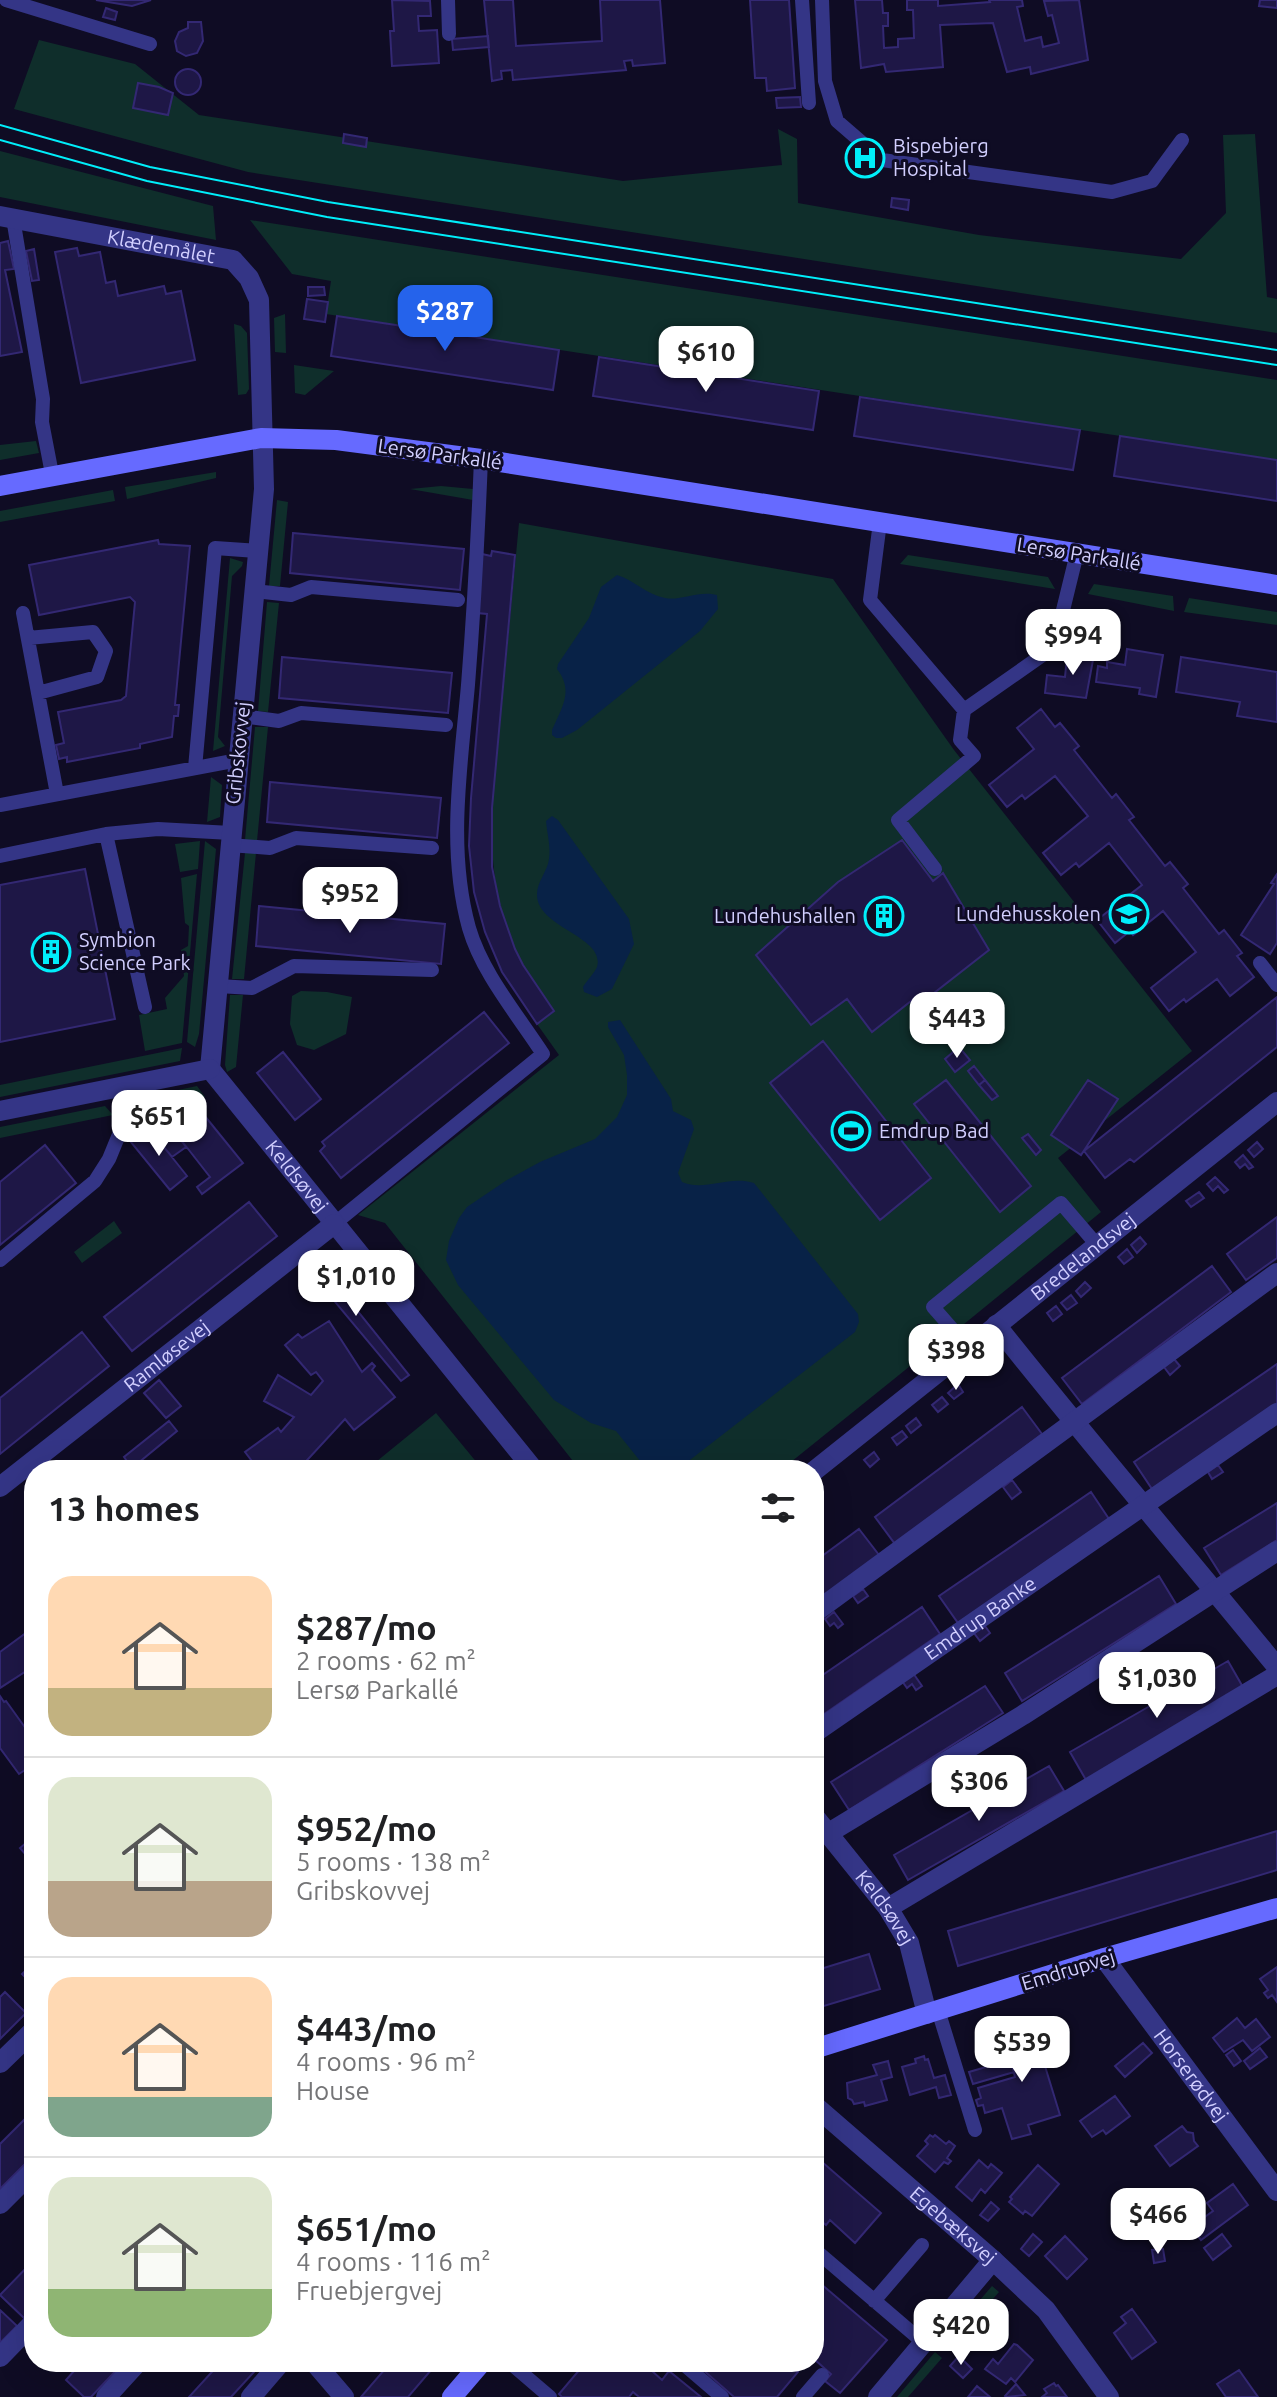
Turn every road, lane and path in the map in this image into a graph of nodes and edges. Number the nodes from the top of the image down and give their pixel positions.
1 (6, 0) edge
2 (448, 0) edge
3 (802, 0) edge
4 (822, 0) edge
5 (449, 34) dead end
6 (150, 44) dead end
7 (809, 103) dead end
8 (1182, 140) dead end
9 (6, 217) edge
10 (261, 438) junction
11 (481, 459) junction
12 (52, 474) junction
13 (0, 486) edge
14 (880, 522) junction
15 (258, 551) junction
16 (1077, 553) junction
17 (1277, 585) edge
18 (254, 591) junction
19 (458, 600) dead end
20 (23, 613) dead end
21 (28, 638) junction
22 (38, 693) junction
23 (964, 710) junction
24 (242, 716) junction
25 (446, 725) dead end
26 (238, 760) junction
27 (195, 768) junction
28 (57, 794) junction
29 (0, 805) edge
30 (106, 834) junction
31 (230, 839) junction
32 (432, 848) dead end
33 (0, 856) edge
34 (935, 869) dead end
35 (1260, 963) dead end
36 (432, 970) dead end
37 (1277, 985) edge
38 (218, 986) junction
39 (145, 1007) dead end
40 (210, 1069) junction
41 (119, 1088) junction
42 (1277, 1102) edge
43 (0, 1111) edge
44 (334, 1224) junction
45 (1097, 1245) junction
46 (0, 1260) edge
47 (1277, 1273) edge
48 (996, 1325) junction
49 (969, 1348) junction
50 (1277, 1413) edge
51 (1074, 1424) junction
52 (34, 1460) edge
53 (526, 1460) edge
54 (824, 1463) edge
55 (24, 1468) edge
56 (0, 1487) edge
57 (1145, 1505) junction
58 (1277, 1551) edge
59 (1215, 1591) junction
60 (824, 1606) edge
61 (1277, 1667) edge
62 (1277, 1675) edge
63 (824, 1726) edge
64 (824, 1830) edge
65 (827, 1834) junction
66 (888, 1908) junction
67 (1277, 1908) edge
68 (1104, 1958) junction
69 (932, 2012) junction
70 (24, 2040) edge
71 (824, 2046) edge
72 (0, 2063) edge
73 (824, 2114) edge
74 (975, 2130) dead end
75 (24, 2180) edge
76 (1277, 2191) edge
77 (0, 2204) edge
78 (922, 2245) dead end
79 (824, 2258) edge
80 (993, 2260) junction
81 (874, 2301) junction
82 (24, 2332) edge
83 (924, 2343) junction
84 (0, 2357) edge
85 (129, 2372) edge
86 (272, 2372) edge
87 (323, 2372) edge
88 (473, 2372) edge
89 (521, 2372) edge
90 (693, 2372) edge
91 (822, 2375) dead end
92 (106, 2397) edge
93 (251, 2397) edge
94 (344, 2397) edge
95 (452, 2397) edge
96 (550, 2397) edge
97 (722, 2397) edge
98 (803, 2397) edge
99 (878, 2397) edge
100 (1109, 2397) edge

1 - 6 lane
2 - 5 lane
3 - 7 lane
4 - 8 lane
9 - 10 street, Klædemålet
9 - 12 lane
10 - 11 street, Lersø Parkallé
10 - 12 street, Lersø Parkallé
10 - 15 street, Gribskovvej
11 - 14 street, Lersø Parkallé
11 - 44 lane
12 - 13 street, Lersø Parkallé
14 - 16 street, Lersø Parkallé
14 - 23 lane
15 - 18 street, Gribskovvej
15 - 27 lane
16 - 17 street, Lersø Parkallé
16 - 23 lane
18 - 19 lane
18 - 24 street, Gribskovvej
20 - 21 lane
21 - 22 lane
21 - 22 lane
22 - 28 lane
23 - 34 lane
24 - 25 lane
24 - 26 street, Gribskovvej
26 - 27 lane
26 - 31 street, Gribskovvej
27 - 28 lane
28 - 29 lane
30 - 31 lane
30 - 33 lane
30 - 39 lane
31 - 32 lane
31 - 38 street, Gribskovvej
35 - 37 lane
36 - 38 lane
38 - 40 street, Gribskovvej
40 - 41 street
40 - 44 street, Keldsøvej
41 - 43 street
41 - 46 lane
42 - 45 street, Bredelandsvej
44 - 52 street, Ramløsevej
44 - 53 street, Keldsøvej
45 - 48 street, Bredelandsvej
45 - 49 lane
47 - 51 street
48 - 49 street, Bredelandsvej
48 - 51 street
49 - 54 street, Bredelandsvej
50 - 57 street, Emdrup Banke
51 - 57 street
51 - 60 street
55 - 56 street, Ramløsevej
57 - 59 street
57 - 63 street, Emdrup Banke
58 - 59 street
59 - 61 street
59 - 65 street
62 - 66 street
64 - 65 street, Keldsøvej
65 - 66 street, Keldsøvej
66 - 69 street, Keldsøvej
67 - 68 street, Emdrupvej
68 - 69 street, Emdrupvej
68 - 76 street, Horserødvej
69 - 71 street, Emdrupvej
69 - 74 lane
70 - 72 street
73 - 80 street, Egebæksvej
75 - 77 street
78 - 81 lane
79 - 81 lane
80 - 83 street
80 - 100 street, Egebæksvej
81 - 83 lane
82 - 84 street
83 - 99 street
85 - 92 street
86 - 93 street
87 - 94 street
88 - 95 street
89 - 96 lane
90 - 97 lane
91 - 98 lane

